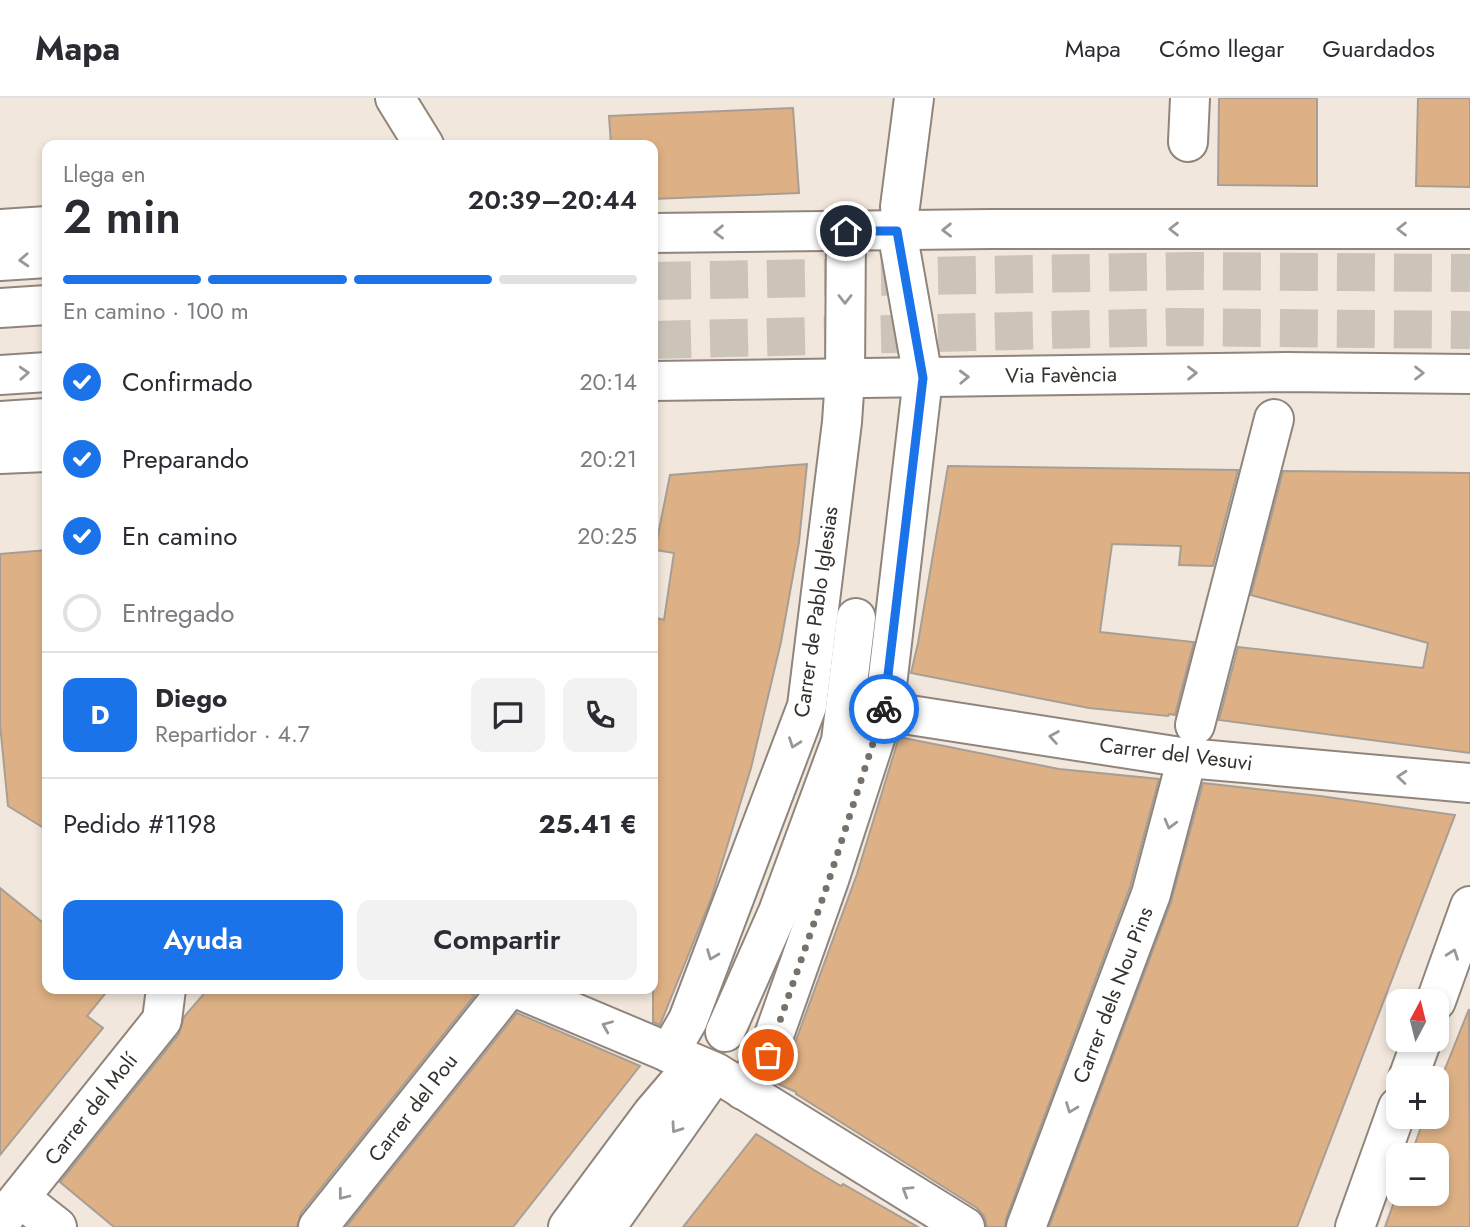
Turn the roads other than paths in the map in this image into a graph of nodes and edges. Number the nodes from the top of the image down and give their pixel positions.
1 (395, 98) edge
2 (914, 98) edge
3 (1190, 98) edge
4 (421, 140) edge
5 (1188, 142) dead end
6 (898, 219) junction
7 (42, 226) edge
8 (0, 229) edge
9 (1470, 229) edge
10 (846, 231) junction
11 (658, 233) edge
12 (42, 258) edge
13 (0, 261) edge
14 (42, 305) edge
15 (0, 308) edge
16 (42, 372) edge
17 (1470, 373) edge
18 (0, 375) edge
19 (845, 378) junction
20 (923, 378) junction
21 (658, 381) edge
22 (42, 418) edge
23 (1274, 419) dead end
24 (0, 421) edge
25 (42, 452) edge
26 (0, 454) edge
27 (856, 618) dead end
28 (884, 711) junction
29 (1191, 741) junction
30 (1470, 783) edge
31 (1470, 906) edge
32 (1440, 989) edge
33 (165, 994) edge
34 (504, 994) edge
35 (529, 994) edge
36 (726, 1032) dead end
37 (704, 1072) junction
38 (1390, 1129) edge
39 (10, 1210) edge
40 (57, 1227) edge
41 (318, 1227) edge
42 (568, 1227) edge
43 (606, 1227) edge
44 (965, 1227) edge
45 (1026, 1227) edge
46 (1355, 1227) edge

1 - 4 main road
2 - 6 main road, Carrer de Pablo Iglesias
3 - 5 main road
9 -> 6 main road
6 - 10 main road
6 - 20 main road, Carrer de Pablo Iglesias
7 - 8 main road
10 -> 11 main road
10 -> 19 main road, Carrer de Pablo Iglesias
12 -> 13 main road
14 - 15 main road
18 -> 16 main road
20 -> 17 main road, Via Favència
19 - 20 main road, Via Favència
19 - 21 main road, Via Favència
19 -> 37 main road, Carrer de Pablo Iglesias
20 - 28 main road, Carrer de Pablo Iglesias
22 - 24 main road
23 - 29 main road, Carrer dels Nou Pins
25 - 26 main road
27 - 36 main road, Carrer de Pablo Iglesias
29 -> 28 main road, Carrer del Vesuvi
28 - 37 main road, Carrer de Pablo Iglesias
30 -> 29 main road, Carrer del Vesuvi
29 -> 45 main road, Carrer dels Nou Pins
32 -> 31 main road
33 - 39 main road, Carrer del Molí
34 -> 41 main road, Carrer del Pou
37 -> 35 main road
37 - 42 main road, Carrer de Pablo Iglesias
37 -> 43 main road, Carrer de Pablo Iglesias
44 -> 37 main road
38 - 46 main road
39 - 40 main road

